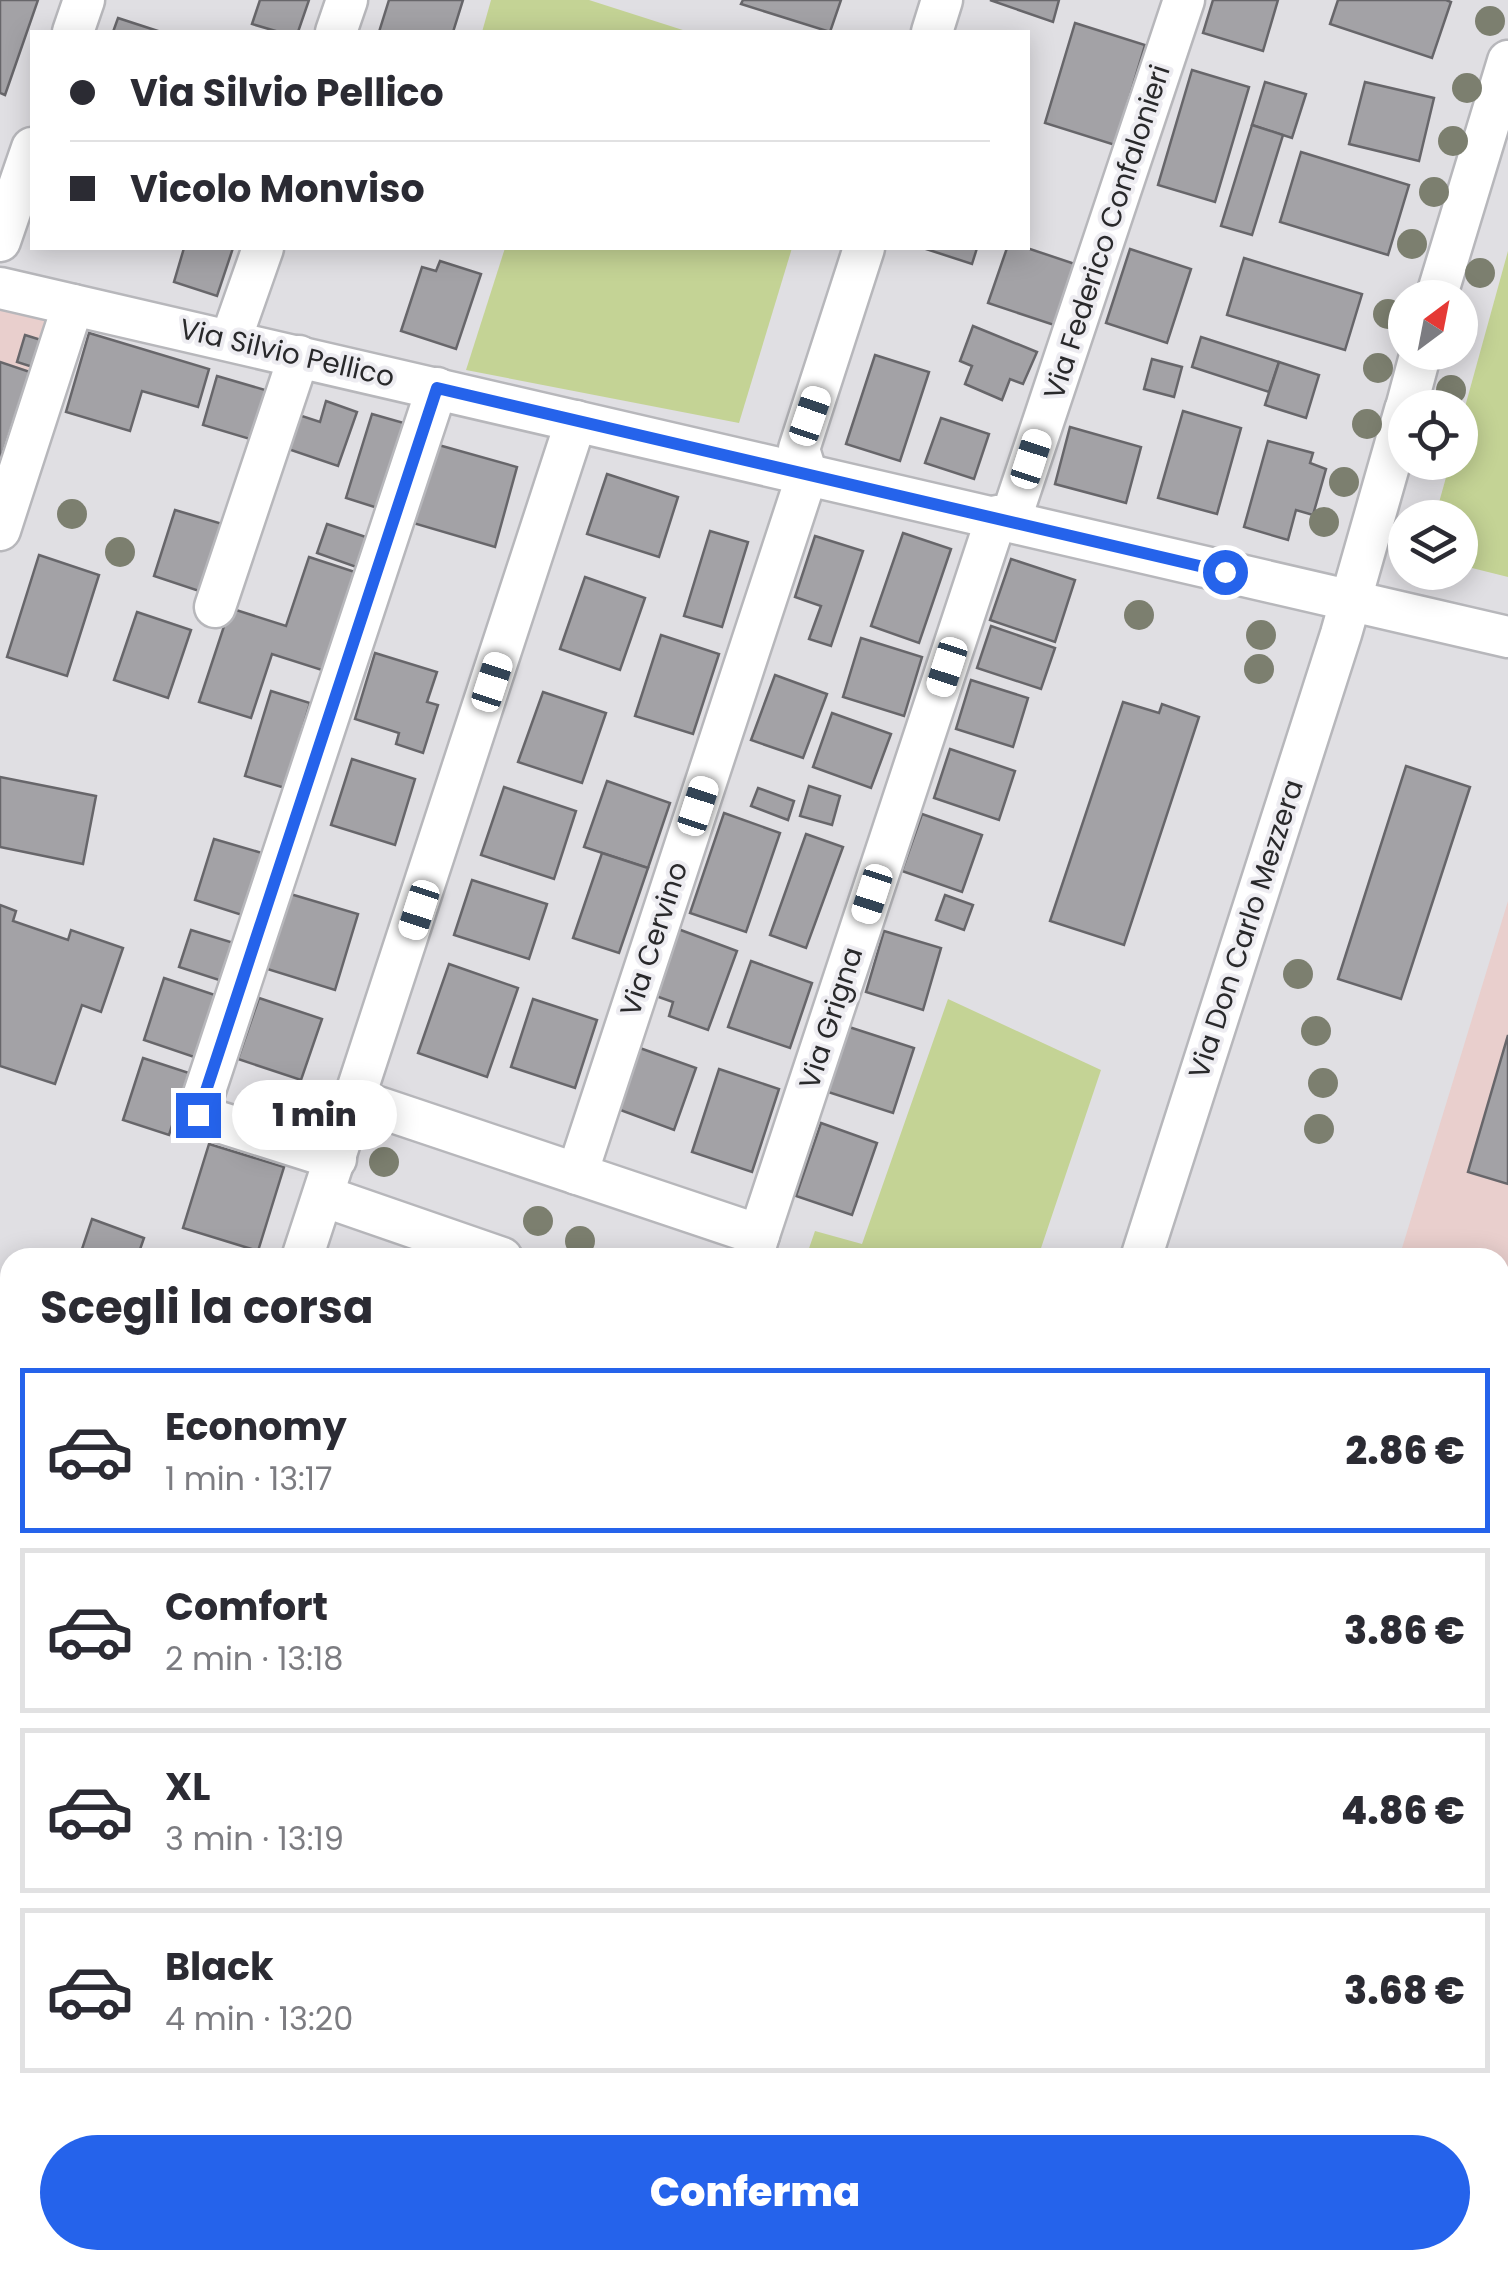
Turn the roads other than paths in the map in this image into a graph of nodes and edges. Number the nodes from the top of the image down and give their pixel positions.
1 (84, 0) edge
2 (347, 0) edge
3 (942, 0) edge
4 (1184, 0) edge
5 (74, 30) edge
6 (337, 30) edge
7 (933, 30) edge
8 (1508, 61) edge
9 (30, 154) edge
10 (0, 241) edge
11 (262, 250) edge
12 (863, 250) edge
13 (1441, 280) edge
14 (0, 288) edge
15 (73, 306) junction
16 (231, 339) junction
17 (299, 356) junction
18 (437, 388) junction
19 (576, 421) junction
20 (1388, 468) edge
21 (807, 475) junction
22 (1004, 518) junction
23 (0, 530) edge
24 (1350, 600) junction
25 (215, 606) dead end
26 (1508, 638) edge
27 (357, 1100) junction
28 (336, 1159) junction
29 (576, 1174) junction
30 (323, 1196) junction
31 (755, 1246) edge
32 (305, 1248) edge
33 (473, 1248) edge
34 (1145, 1248) edge

1 - 5 street
2 - 6 street
3 - 7 street
4 - 22 street, Via Federico Confalonieri
8 - 13 street
9 - 10 street
11 - 16 street
12 - 21 street, Via Cervino
14 - 15 street, Via Silvio Pellico
15 - 16 street, Via Silvio Pellico
15 - 23 street
16 - 17 street, Via Silvio Pellico
17 - 18 street, Via Silvio Pellico
17 - 25 street
18 - 19 street, Via Silvio Pellico
18 - 28 street
19 - 21 street, Via Silvio Pellico
19 - 27 street
20 - 24 street, Via Don Carlo Mezzera
21 - 22 street, Via Silvio Pellico
21 - 29 street, Via Cervino
22 - 24 street, Via Silvio Pellico
22 - 31 street, Via Grigna
24 - 26 street, Via Silvio Pellico
24 - 34 street, Via Don Carlo Mezzera
27 - 28 street
27 - 29 street
28 - 30 street
29 - 31 street
30 - 32 street
30 - 33 street

